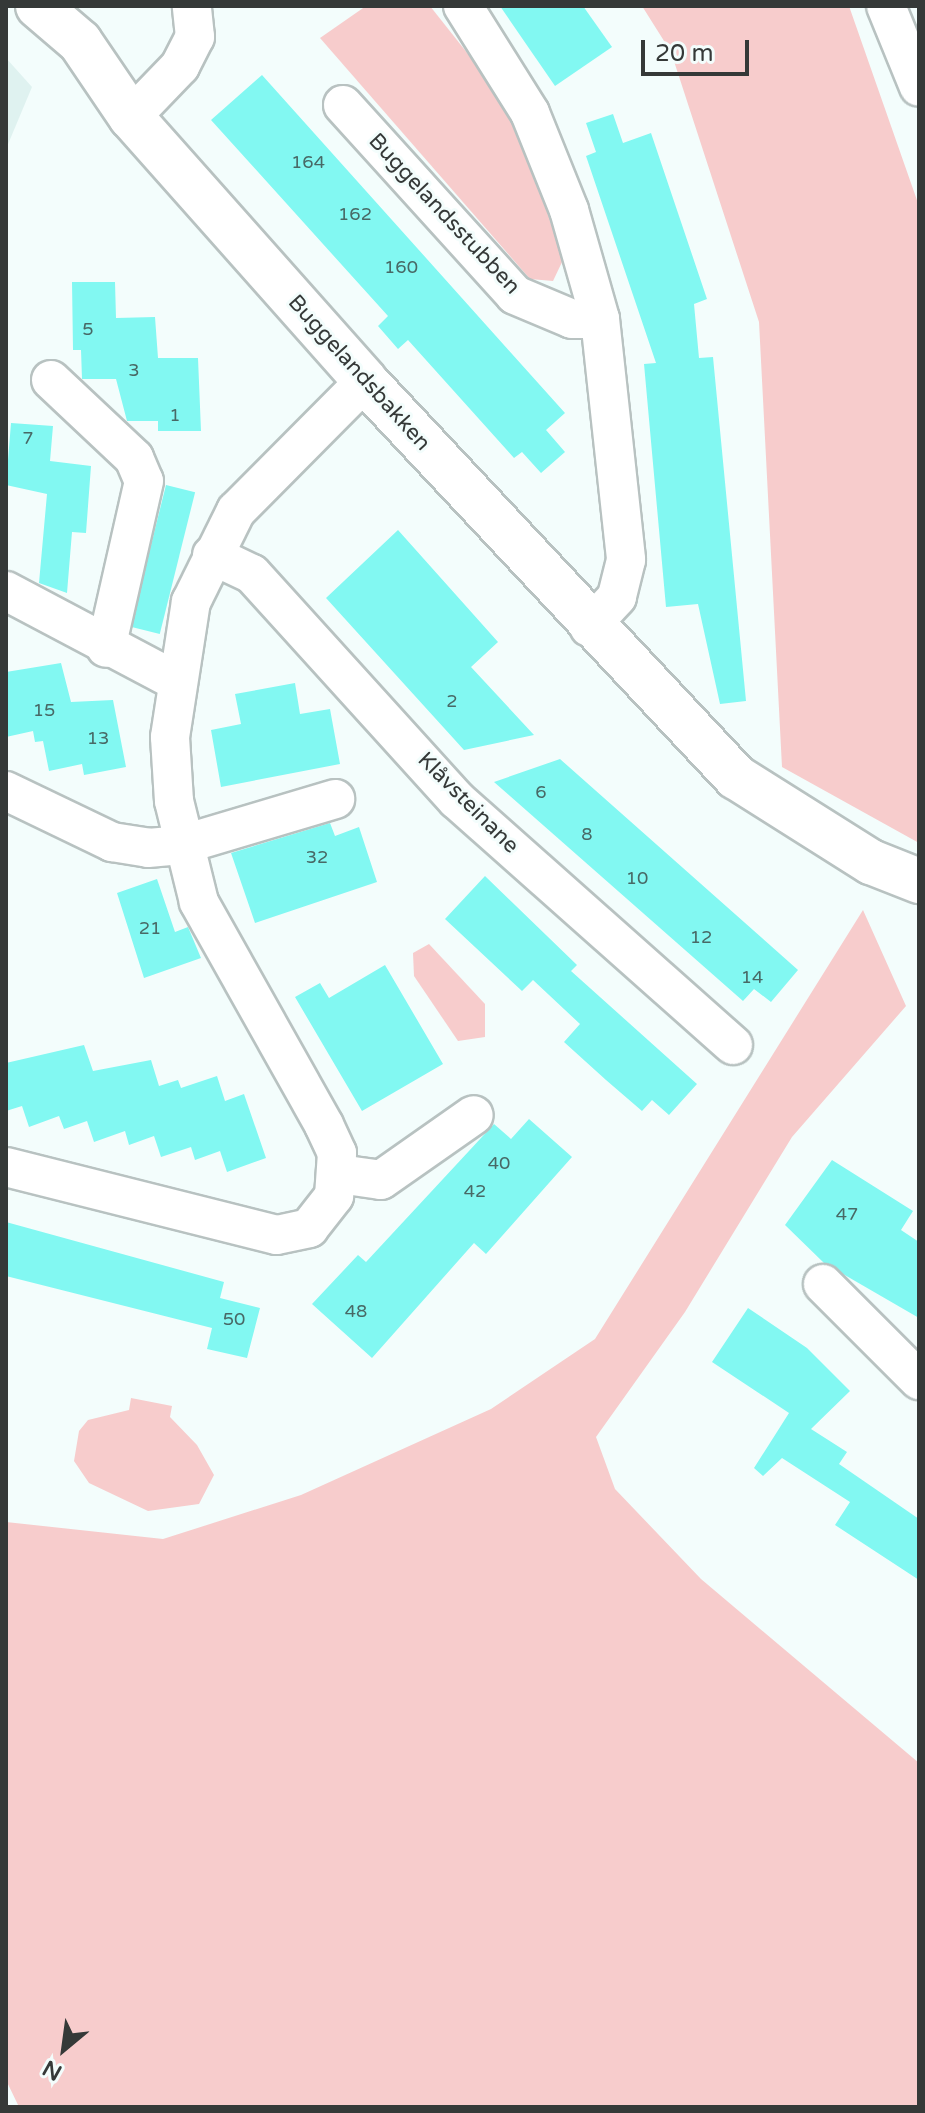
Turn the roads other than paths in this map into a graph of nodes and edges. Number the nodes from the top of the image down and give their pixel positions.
1 (25, 6) edge
2 (38, 6) edge
3 (192, 6) edge
4 (463, 6) edge
5 (886, 6) edge
6 (919, 87) edge
7 (343, 105) dead end
8 (131, 117) junction
9 (600, 319) junction
10 (51, 380) dead end
11 (365, 381) junction
12 (212, 555) junction
13 (6, 591) edge
14 (589, 627) junction
15 (106, 648) junction
16 (174, 680) junction
17 (6, 791) edge
18 (335, 799) dead end
19 (181, 845) junction
20 (919, 881) edge
21 (733, 1045) dead end
22 (474, 1115) dead end
23 (6, 1167) edge
24 (339, 1174) junction
25 (823, 1284) dead end
26 (919, 1380) edge

1 - 8 street, Buggelandsbakken
2 - 8 street, Buggelandsbakken
3 - 8 street
4 - 9 street
5 - 6 street
7 - 9 street, Buggelandsstubben
8 - 11 street, Buggelandsbakken
9 - 14 street
10 - 15 street
11 - 12 street
11 - 14 street, Buggelandsbakken
12 - 16 street
12 - 21 street, Klåvsteinane
13 - 15 street
14 - 20 street, Buggelandsbakken
15 - 16 street
16 - 19 street
17 - 19 street
18 - 19 street
19 - 24 street
22 - 24 street
23 - 24 street
25 - 26 street

